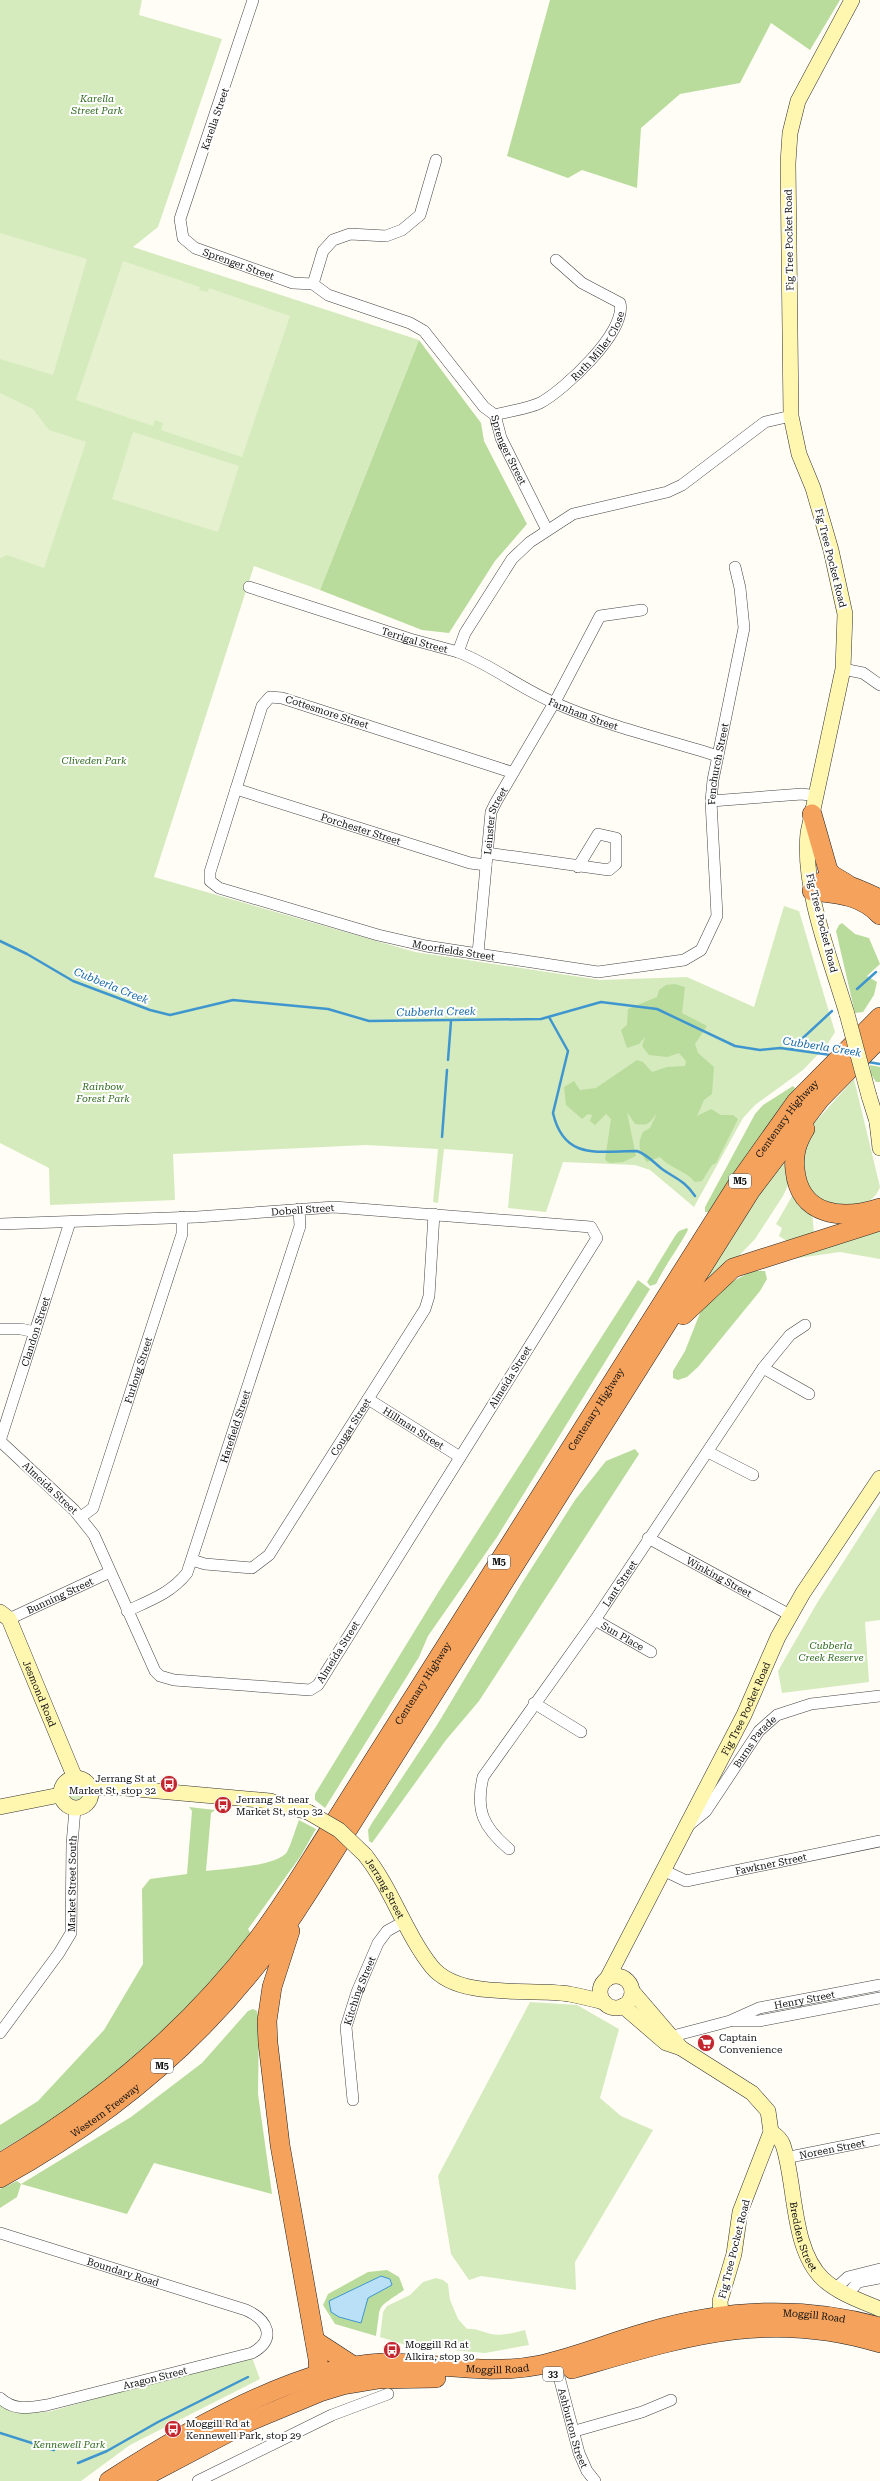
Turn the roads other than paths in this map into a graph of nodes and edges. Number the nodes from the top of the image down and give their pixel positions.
1 (253, 0) edge
2 (852, 0) edge
3 (436, 160) dead end
4 (183, 238) joint
5 (556, 260) dead end
6 (313, 284) junction
7 (495, 415) junction
8 (790, 416) junction
9 (548, 530) junction
10 (735, 567) dead end
11 (249, 587) dead end
12 (642, 610) dead end
13 (458, 652) junction
14 (843, 669) junction
15 (880, 685) edge
16 (554, 703) junction
17 (718, 756) junction
18 (511, 772) junction
19 (236, 789) junction
20 (712, 801) junction
21 (814, 805) junction
22 (487, 853) junction
23 (486, 865) junction
24 (578, 867) dead end
25 (219, 888) joint
26 (857, 889) junction
27 (812, 891) junction
28 (880, 899) edge
29 (880, 915) edge
30 (478, 953) junction
31 (693, 956) joint
32 (880, 1006) edge
33 (876, 1028) edge
34 (837, 1069) junction
35 (806, 1116) junction
36 (878, 1127) edge
37 (880, 1148) edge
38 (880, 1208) edge
39 (299, 1209) junction
40 (434, 1214) junction
41 (182, 1217) junction
42 (70, 1222) junction
43 (0, 1224) edge
44 (876, 1224) edge
45 (597, 1238) joint
46 (805, 1326) dead end
47 (0, 1329) edge
48 (35, 1332) junction
49 (763, 1368) junction
50 (628, 1386) junction
51 (809, 1394) dead end
52 (368, 1399) junction
53 (0, 1441) edge
54 (708, 1452) junction
55 (460, 1457) junction
56 (753, 1475) dead end
57 (880, 1478) edge
58 (81, 1517) junction
59 (648, 1538) junction
60 (192, 1560) junction
61 (110, 1572) junction
62 (127, 1611) junction
63 (5, 1615) edge
64 (790, 1616) junction
65 (595, 1620) junction
66 (651, 1652) dead end
67 (880, 1696) edge
68 (534, 1703) junction
69 (581, 1732) dead end
70 (75, 1778) junction
71 (90, 1788) junction
72 (60, 1795) junction
73 (0, 1807) edge
74 (75, 1809) junction
75 (338, 1831) junction
76 (682, 1831) junction
77 (880, 1842) edge
78 (509, 1849) dead end
79 (663, 1870) junction
80 (285, 1914) junction
81 (405, 1921) junction
82 (625, 1947) junction
83 (605, 1981) junction
84 (880, 1985) edge
85 (630, 1987) junction
86 (568, 1994) junction
87 (880, 1998) edge
88 (604, 2002) junction
89 (623, 2006) junction
90 (730, 2021) junction
91 (0, 2033) edge
92 (673, 2042) junction
93 (353, 2100) dead end
94 (771, 2132) junction
95 (880, 2139) edge
96 (785, 2158) junction
97 (0, 2162) edge
98 (0, 2178) edge
99 (0, 2234) edge
100 (880, 2269) edge
101 (880, 2278) edge
102 (842, 2291) junction
103 (880, 2309) edge
104 (246, 2310) joint
105 (721, 2323) junction
106 (880, 2327) edge
107 (314, 2341) junction
108 (880, 2343) edge
109 (355, 2366) junction
110 (558, 2373) junction
111 (319, 2384) junction
112 (388, 2394) dead end
113 (0, 2398) edge
114 (671, 2400) dead end
115 (575, 2431) junction
116 (145, 2479) edge
117 (202, 2479) edge
118 (110, 2481) edge
119 (218, 2481) edge
120 (595, 2481) edge

1 - 4 street, Karella Street
2 - 8 main road, Fig Tree Pocket Road
3 - 6 street
4 - 6 street, Sprenger Street
5 - 7 street, Ruth Miller Close
6 - 7 street, Sprenger Street
7 - 9 street, Sprenger Street
8 - 9 street
8 - 14 main road, Fig Tree Pocket Road
9 - 13 street, Terrigal Street
10 - 17 street, Fenchurch Street
11 - 13 street, Terrigal Street
12 - 16 street, Leinster Street
13 - 16 street, Farnham Street
14 - 15 street
14 - 21 main road, Fig Tree Pocket Road
16 - 17 street, Farnham Street
16 - 18 street, Leinster Street
17 - 20 street, Fenchurch Street
18 - 19 street, Cottesmore Street
18 - 22 street, Leinster Street
19 - 23 street, Porchester Street
19 - 25 street, Cottesmore Street
20 - 21 street
20 - 31 street, Fenchurch Street
21 - 26 highway
21 - 27 main road, Fig Tree Pocket Road
22 - 23 street, Leinster Street
22 - 24 street
23 - 30 street, Leinster Street
25 - 30 street, Moorfields Street
26 - 27 highway
26 - 28 highway
27 - 29 highway
27 - 36 main road, Fig Tree Pocket Road, bridge
30 - 31 street, Moorfields Street
32 - 33 highway, Centenary Highway
33 - 34 highway, Centenary Highway / M5
34 - 35 highway, Centenary Highway / M5
34 - 75 highway, Centenary Highway / M5
35 - 38 highway
35 - 50 highway, Centenary Highway / M5
36 - 37 main road, Fig Tree Pocket Road
39 - 40 street, Dobell Street
39 - 41 street, Dobell Street
39 - 60 street, Harefield Street
40 - 45 street, Dobell Street
40 - 52 street, Cougar Street
41 - 42 street, Dobell Street
41 - 58 street, Furlong Street
42 - 43 street, Dobell Street
42 - 48 street, Clandon Street
44 - 50 highway
45 - 55 street, Almeida Street
46 - 49 street, Lant Street
47 - 48 street
48 - 53 street, Clandon Street
49 - 51 street
49 - 54 street, Lant Street
50 - 75 highway, Centenary Highway / M5
52 - 55 street, Hillman Street
52 - 60 street, Cougar Street
53 - 58 street, Almeida Street
54 - 56 street
54 - 59 street, Lant Street
55 - 62 street, Almeida Street
57 - 64 main road, Fig Tree Pocket Road
58 - 61 street, Almeida Street
59 - 64 street, Winking Street
59 - 65 street, Lant Street
60 - 62 street, Harefield Street
61 - 62 street, Almeida Street
61 - 63 street, Bunning Street
63 - 70 main road, Jesmond Road
64 - 76 main road, Fig Tree Pocket Road
65 - 66 street, Sun Place
65 - 68 street, Lant Street
67 - 76 street, Burns Parade
68 - 69 street
68 - 78 street, Lant Street
70 - 71 main road
70 - 72 main road
71 - 74 main road
71 - 81 main road, Jerrang Street, bridge
72 - 73 main road
72 - 74 main road
74 - 91 street, Market Street South
75 - 80 highway, Centenary Highway / M5
76 - 79 main road, Fig Tree Pocket Road
77 - 79 street, Fawkner Street
79 - 82 main road, Fig Tree Pocket Road
80 - 97 highway, Western Freeway / M5
80 - 98 highway, Western Freeway / M5
80 - 107 highway
81 - 86 main road, Jerrang Street
81 - 93 street, Kitching Street
82 - 83 main road, Fig Tree Pocket Road
82 - 85 main road, Fig Tree Pocket Road
83 - 85 main road
83 - 86 main road, Jerrang Street
83 - 88 main road
84 - 90 street, Henry Street
85 - 89 main road
85 - 92 main road, Fig Tree Pocket Road
86 - 88 main road, Jerrang Street
87 - 90 street, Henry Street
88 - 89 main road
89 - 92 main road, Fig Tree Pocket Road
90 - 92 street, Henry Street
92 - 94 main road, Fig Tree Pocket Road
94 - 96 main road, Bredden Street
94 - 105 main road, Fig Tree Pocket Road
95 - 96 street, Noreen Street
96 - 102 main road, Bredden Street
99 - 104 street, Boundary Road
100 - 102 street
101 - 102 street
102 - 103 main road, Bredden Street
104 - 113 street, Aragon Street
105 - 106 highway, Moggill Road / 33
105 - 108 highway, Moggill Road / 33
105 - 109 highway, Moggill Road / 33
105 - 110 highway, Moggill Road / 33
107 - 109 highway
107 - 111 highway
109 - 111 highway, Moggill Road / 33
110 - 111 highway, Moggill Road / 33
110 - 115 street, Ashburton Street
111 - 116 highway, Moggill Road / 33
111 - 118 highway, Moggill Road / 33
112 - 117 street
114 - 115 street
115 - 120 street, Ashburton Street
117 - 119 street

